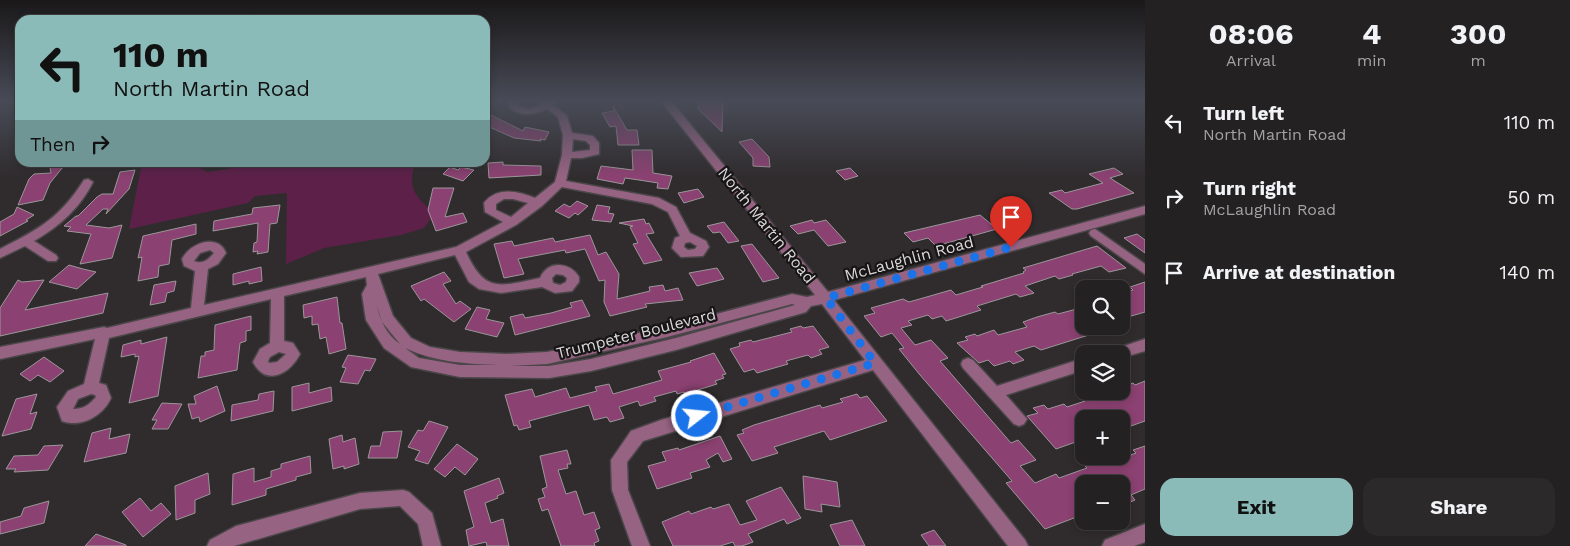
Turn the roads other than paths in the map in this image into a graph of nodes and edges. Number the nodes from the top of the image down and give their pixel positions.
1 (565, 126) edge
2 (687, 126) edge
3 (568, 135) junction
4 (567, 155) junction
5 (88, 182) dead end
6 (560, 183) junction
7 (538, 203) junction
8 (1145, 210) edge
9 (512, 222) junction
10 (1095, 233) dead end
11 (686, 237) dead end
12 (25, 241) junction
13 (459, 250) junction
14 (0, 254) edge
15 (52, 258) dead end
16 (202, 266) dead end
17 (1145, 270) edge
18 (372, 279) junction
19 (546, 281) dead end
20 (278, 293) junction
21 (826, 298) junction
22 (197, 311) junction
23 (103, 334) junction
24 (1145, 345) edge
25 (277, 346) dead end
26 (1130, 350) edge
27 (0, 353) edge
28 (875, 363) junction
29 (968, 364) dead end
30 (1075, 367) edge
31 (90, 388) dead end
32 (994, 393) junction
33 (1019, 419) dead end
34 (1145, 532) edge
35 (216, 546) edge
36 (432, 546) edge
37 (641, 546) edge
38 (1019, 546) edge
39 (1111, 546) edge

1 - 3 street
2 - 21 street, North Martin Road
3 - 4 street
3 - 4 street
4 - 6 street
5 - 12 street
6 - 7 street
6 - 11 street
7 - 9 street
7 - 9 street
8 - 21 street, McLaughlin Road
9 - 13 street
10 - 17 street
12 - 14 street
12 - 15 street
13 - 18 street
13 - 19 street
16 - 22 street
18 - 20 street
18 - 21 street, Trumpeter Boulevard
20 - 22 street
20 - 25 street
21 - 28 street, North Martin Road
22 - 23 street
23 - 27 street
23 - 31 street
24 - 26 street
28 - 37 street
28 - 38 street, North Martin Road
29 - 32 street
30 - 32 street
32 - 33 street
34 - 39 street
35 - 36 street

